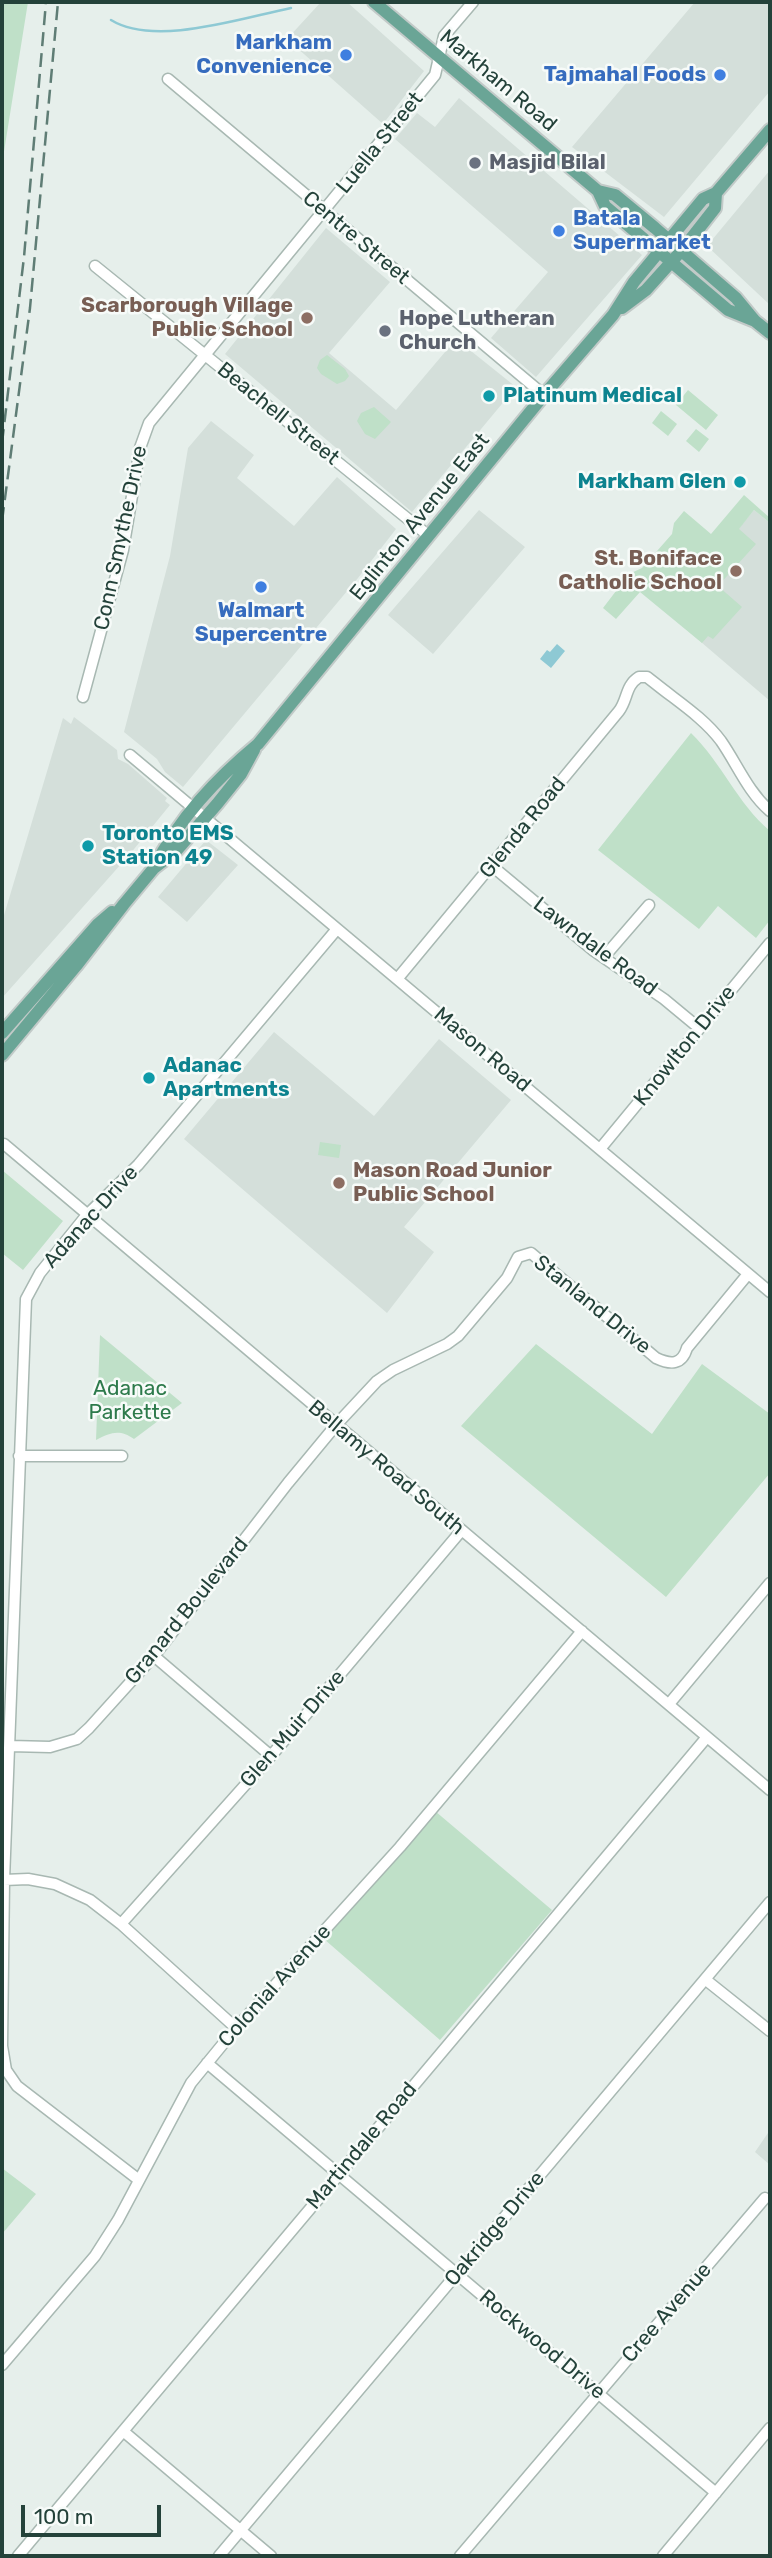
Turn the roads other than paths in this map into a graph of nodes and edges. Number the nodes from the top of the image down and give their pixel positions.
1 (374, 2) edge
2 (473, 2) edge
3 (440, 57) junction
4 (168, 79) dead end
5 (770, 130) edge
6 (598, 191) junction
7 (716, 193) junction
8 (324, 211) junction
9 (669, 240) junction
10 (681, 250) junction
11 (659, 252) junction
12 (671, 263) junction
13 (95, 266) dead end
14 (613, 315) junction
15 (755, 321) junction
16 (770, 333) edge
17 (205, 355) junction
18 (544, 395) junction
19 (429, 536) junction
20 (83, 697) dead end
21 (258, 744) junction
22 (130, 755) dead end
23 (193, 807) junction
24 (770, 811) edge
25 (205, 818) junction
26 (492, 866) junction
27 (154, 868) junction
28 (124, 904) junction
29 (649, 905) dead end
30 (337, 929) junction
31 (770, 943) edge
32 (604, 957) junction
33 (398, 978) junction
34 (699, 1028) junction
35 (2, 1033) edge
36 (2, 1055) edge
37 (4, 1144) dead end
38 (600, 1149) junction
39 (86, 1216) junction
40 (748, 1274) junction
41 (770, 1292) edge
42 (336, 1425) junction
43 (19, 1456) junction
44 (122, 1456) dead end
45 (461, 1531) junction
46 (770, 1583) edge
47 (582, 1631) junction
48 (154, 1656) junction
49 (669, 1704) junction
50 (707, 1737) junction
51 (10, 1746) junction
52 (271, 1756) junction
53 (770, 1790) edge
54 (4, 1880) junction
55 (770, 1902) edge
56 (121, 1924) junction
57 (706, 1980) junction
58 (236, 2028) junction
59 (770, 2031) edge
60 (207, 2063) junction
61 (339, 2174) junction
62 (139, 2180) junction
63 (765, 2198) dead end
64 (457, 2274) junction
65 (2, 2365) edge
66 (598, 2392) junction
67 (770, 2428) edge
68 (123, 2431) junction
69 (716, 2493) junction
70 (240, 2530) junction
71 (19, 2556) edge
72 (219, 2556) edge
73 (271, 2556) edge
74 (460, 2556) edge
75 (663, 2556) edge

1 - 3 main road, Markham Road
2 - 3 street, Luella Street
3 - 6 main road, Markham Road
3 - 8 street, Luella Street
4 - 8 street, Centre Street
5 - 7 main road, Eglinton Avenue East
6 - 9 main road, Markham Road
6 - 11 main road, Markham Road
7 - 9 main road, Eglinton Avenue East
7 - 10 main road, Eglinton Avenue East
8 - 17 street, Luella Street
8 - 18 street, Centre Street
9 - 10 main road, Markham Road
9 - 11 main road, Eglinton Avenue East
10 - 12 main road, Eglinton Avenue East
10 - 15 main road, Markham Road
11 - 12 main road, Markham Road
11 - 14 main road, Eglinton Avenue East
12 - 14 main road, Eglinton Avenue East
12 - 15 main road, Markham Road
13 - 17 street, Beachell Street
14 - 18 main road, Eglinton Avenue East
15 - 16 main road, Markham Road
17 - 19 street, Beachell Street
17 - 20 street, Conn Smythe Drive
18 - 19 main road, Eglinton Avenue East
19 - 21 main road, Eglinton Avenue East
21 - 23 main road, Eglinton Avenue East
21 - 25 main road, Eglinton Avenue East
22 - 23 street
23 - 25 street, Mason Road
23 - 27 main road, Eglinton Avenue East
24 - 26 street, Glenda Road
25 - 27 main road, Eglinton Avenue East
25 - 30 street, Mason Road
26 - 32 street, Lawndale Road
26 - 33 street, Glenda Road
27 - 28 main road, Eglinton Avenue East
28 - 35 main road, Eglinton Avenue East
28 - 36 main road, Eglinton Avenue East
29 - 32 street
30 - 33 street, Mason Road
30 - 39 street, Adanac Drive
31 - 34 street, Knowlton Drive
32 - 34 street, Lawndale Road
33 - 38 street, Mason Road
34 - 38 street, Knowlton Drive
37 - 39 street, Bellamy Road South
38 - 40 street, Mason Road
39 - 42 street, Bellamy Road South
39 - 43 street, Adanac Drive
40 - 41 street, Mason Road
40 - 42 street, Stanland Drive
42 - 45 street, Bellamy Road South
42 - 48 street, Granard Boulevard
43 - 44 street
43 - 51 street, Adanac Drive
45 - 47 street, Bellamy Road South
45 - 52 street, Glen Muir Drive
46 - 49 street
47 - 49 street, Bellamy Road South
47 - 58 street, Colonial Avenue
48 - 51 street, Granard Boulevard
48 - 52 street
49 - 50 street, Bellamy Road South
50 - 53 street, Bellamy Road South
50 - 61 street, Martindale Road
51 - 54 street, Adanac Drive
52 - 56 street, Glen Muir Drive
54 - 56 street
54 - 62 street, Adanac Drive
55 - 57 street, Oakridge Drive
56 - 58 street
57 - 59 street
57 - 64 street, Oakridge Drive
58 - 60 street, Colonial Avenue
60 - 61 street, Rockwood Drive
60 - 62 street, Colonial Avenue
61 - 64 street, Rockwood Drive
61 - 68 street, Martindale Road
62 - 65 street, Colonial Avenue
63 - 66 street, Cree Avenue
64 - 66 street, Rockwood Drive
64 - 70 street, Oakridge Drive
66 - 69 street, Rockwood Drive
66 - 74 street, Cree Avenue
67 - 69 street
68 - 70 street
68 - 71 street, Martindale Road
69 - 75 street
70 - 72 street, Oakridge Drive
70 - 73 street

